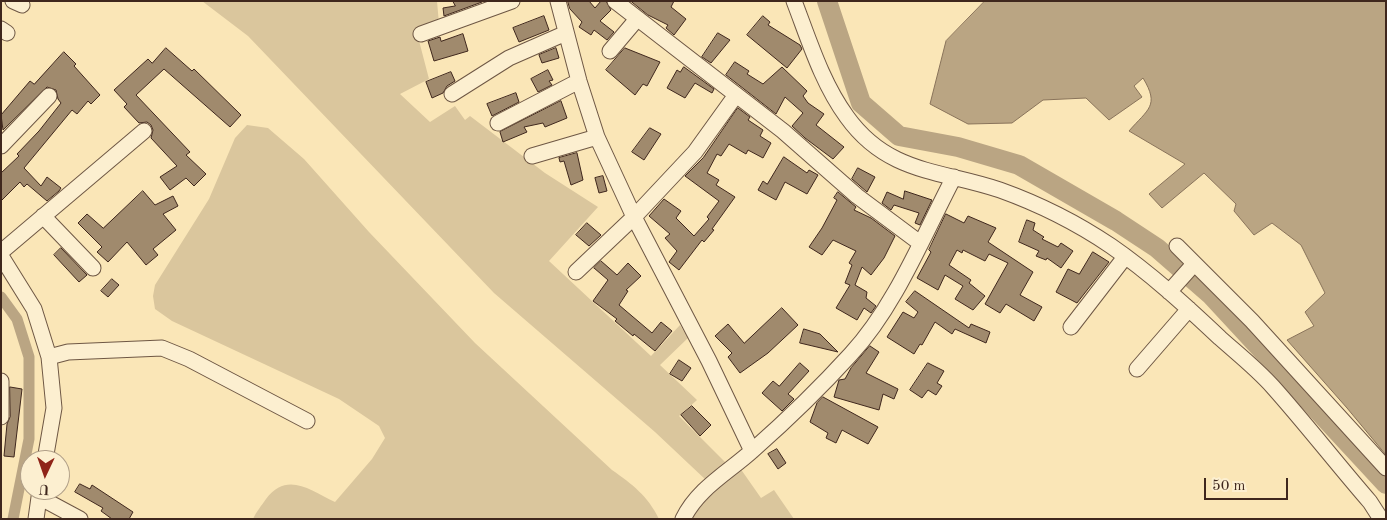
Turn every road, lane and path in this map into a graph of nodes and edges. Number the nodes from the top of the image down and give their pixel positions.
1 (512, 1) edge
2 (558, 1) edge
3 (615, 1) edge
4 (794, 1) edge
5 (637, 19) junction
6 (566, 33) junction
7 (421, 34) dead end
8 (610, 51) dead end
9 (579, 81) junction
10 (452, 94) dead end
11 (736, 95) junction
12 (49, 96) dead end
13 (498, 123) dead end
14 (144, 131) dead end
15 (597, 137) junction
16 (1, 146) edge
17 (532, 156) dead end
18 (954, 177) junction
19 (43, 216) junction
20 (634, 217) junction
21 (920, 243) junction
22 (1178, 246) dead end
23 (1, 252) edge
24 (1, 256) edge
25 (1125, 257) junction
26 (93, 268) dead end
27 (1191, 268) junction
28 (576, 272) dead end
29 (1174, 287) junction
30 (1189, 309) junction
31 (1071, 326) dead end
32 (49, 357) junction
33 (1137, 369) dead end
34 (1, 381) edge
35 (1, 417) edge
36 (307, 421) dead end
37 (47, 450) edge
38 (752, 451) junction
39 (1386, 468) edge
40 (39, 500) edge
41 (50, 500) edge
42 (36, 519) edge
43 (80, 519) edge
44 (684, 519) edge
45 (1381, 519) edge

1 - 7 street
2 - 6 street
3 - 5 street
4 - 18 street
5 - 8 street
5 - 11 street
6 - 9 street
6 - 10 street
9 - 13 street
9 - 15 street
11 - 20 street
11 - 21 street
12 - 16 street
14 - 19 street
15 - 17 street
15 - 20 street
18 - 21 street
18 - 25 street
19 - 23 street
19 - 26 street
20 - 28 street
20 - 38 street
21 - 38 street
22 - 27 street
24 - 32 street
25 - 29 street
25 - 31 street
27 - 29 street
27 - 39 street
29 - 30 street
30 - 33 street
30 - 45 street
32 - 36 street
32 - 37 street
34 - 35 street
38 - 44 street
40 - 42 street
41 - 43 street

